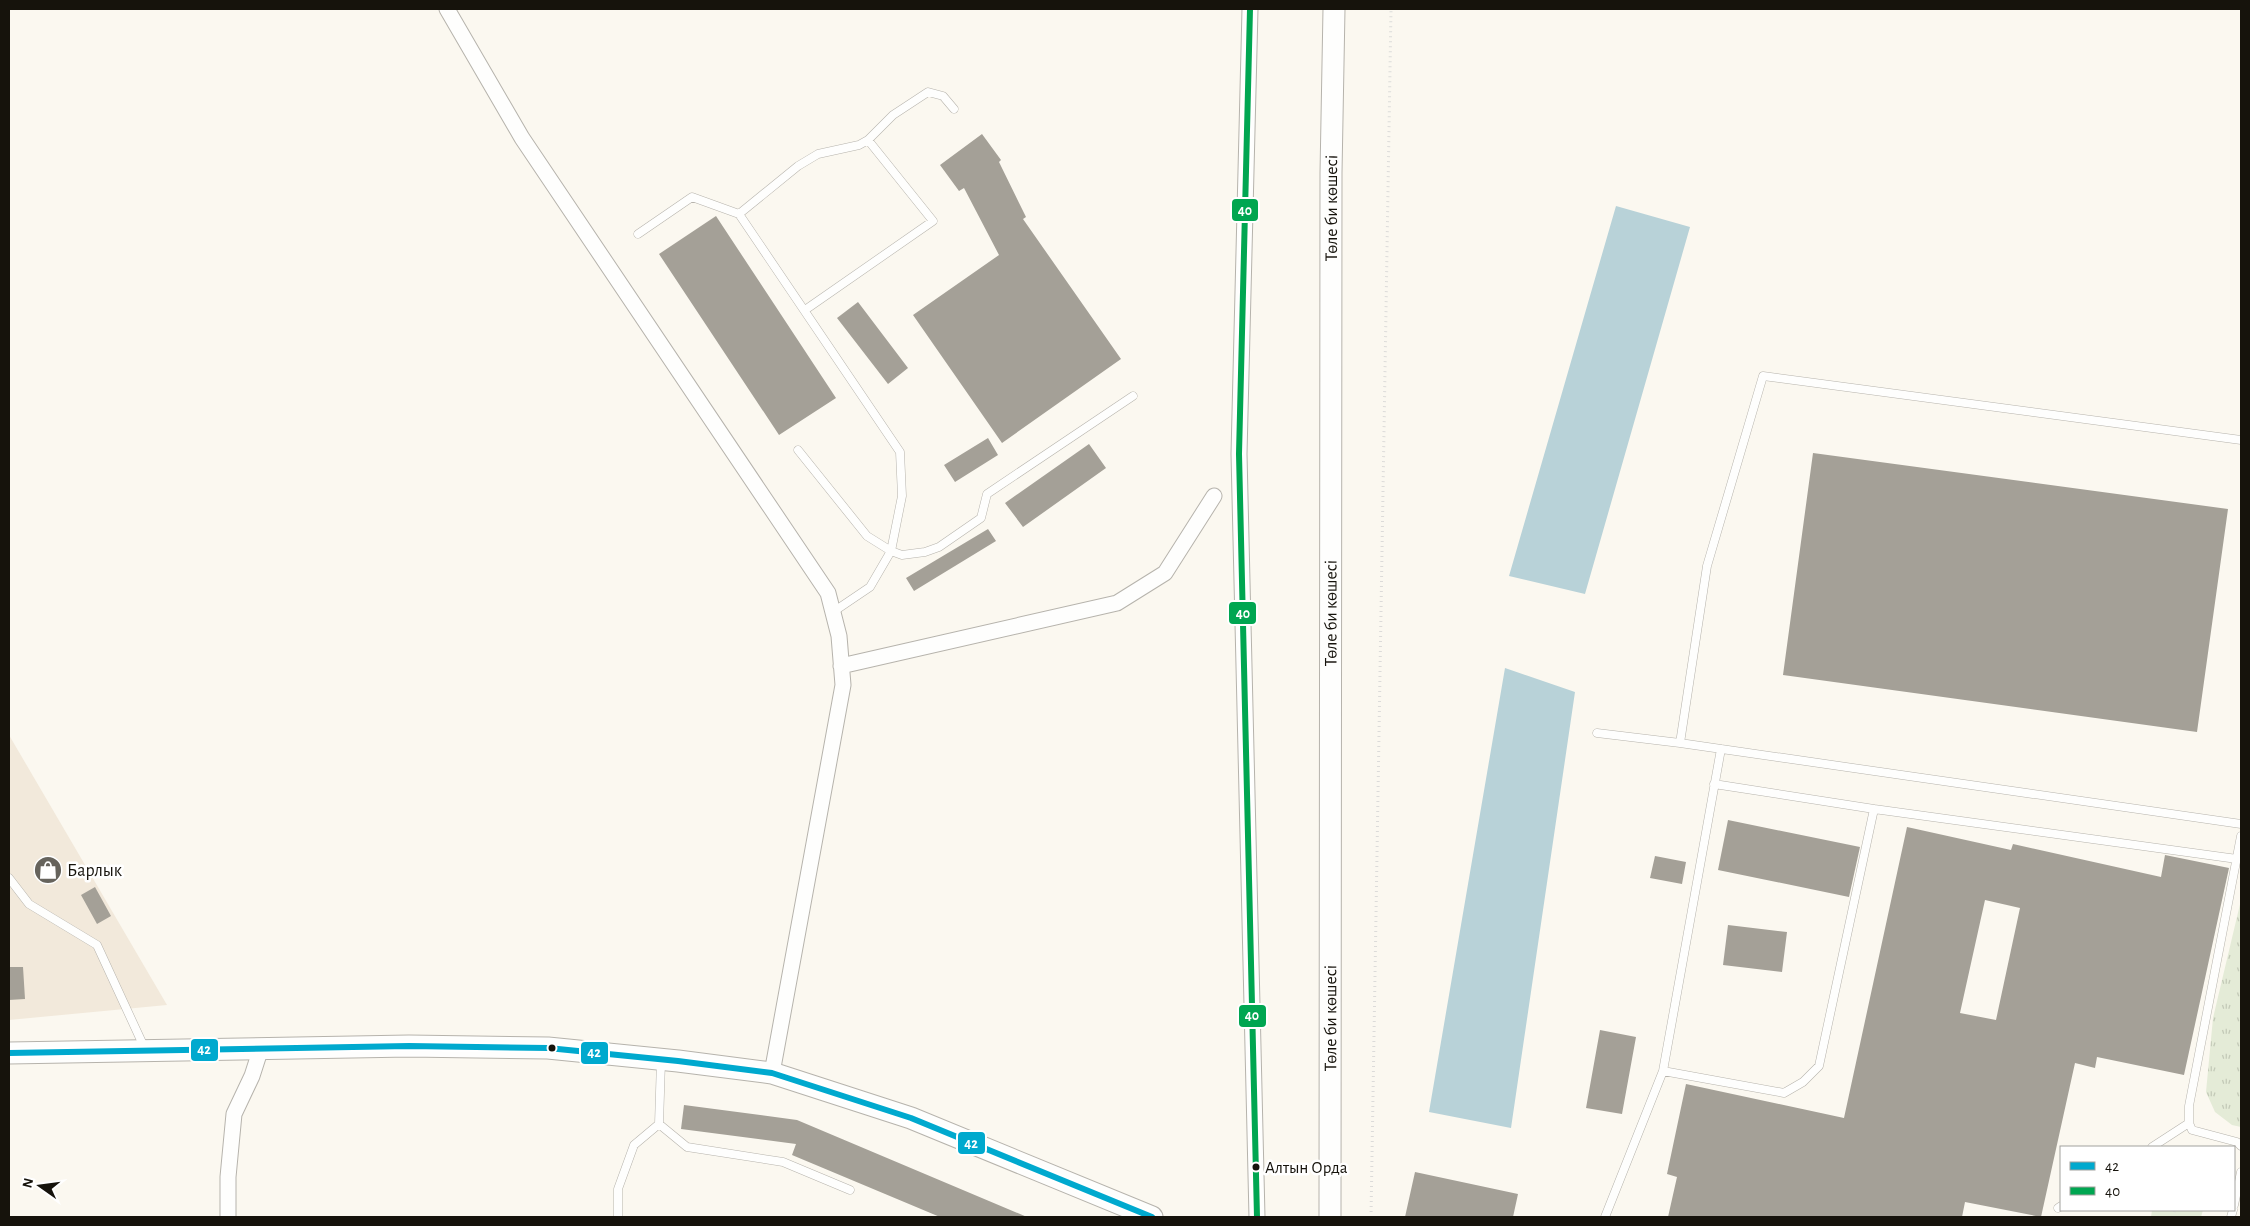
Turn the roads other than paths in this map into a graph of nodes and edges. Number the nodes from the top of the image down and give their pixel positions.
1 (447, 9) edge
2 (1250, 9) edge
3 (1334, 9) edge
4 (954, 109) dead end
5 (868, 140) junction
6 (739, 214) junction
7 (638, 234) dead end
8 (805, 310) junction
9 (1133, 396) dead end
10 (2241, 440) edge
11 (798, 450) dead end
12 (1214, 496) dead end
13 (891, 551) junction
14 (833, 612) junction
15 (841, 666) junction
16 (1597, 733) dead end
17 (1680, 743) junction
18 (1721, 749) junction
19 (1714, 784) junction
20 (1874, 809) junction
21 (2241, 824) edge
22 (2241, 836) edge
23 (2237, 859) junction
24 (9, 878) edge
25 (260, 1048) junction
26 (146, 1050) junction
27 (9, 1053) edge
28 (662, 1059) junction
29 (1662, 1071) junction
30 (772, 1073) junction
31 (2188, 1123) junction
32 (659, 1124) junction
33 (2154, 1146) edge
34 (2241, 1146) edge
35 (2241, 1172) edge
36 (850, 1190) dead end
37 (2235, 1200) edge
38 (228, 1217) edge
39 (618, 1217) edge
40 (1152, 1217) edge
41 (1257, 1217) edge
42 (1330, 1217) edge
43 (1604, 1217) edge

1 - 14 street
2 - 41 street
3 - 42 main road, Төле би көшесі
4 - 5 lane
5 - 6 lane
5 - 8 lane
6 - 7 lane
6 - 8 lane
8 - 13 lane
9 - 13 lane
10 - 17 lane
11 - 13 lane
12 - 15 street
13 - 14 lane
14 - 15 street
15 - 30 street
16 - 17 lane
17 - 18 lane
18 - 19 lane
18 - 21 lane
19 - 20 lane
19 - 29 lane
20 - 23 lane
20 - 29 lane
22 - 23 lane
23 - 31 lane
24 - 26 lane
25 - 26 main road
25 - 28 main road
25 - 38 street
26 - 27 main road
28 - 30 main road
28 - 32 lane
29 - 43 lane
30 - 40 main road
31 - 33 lane
31 - 34 lane
32 - 36 lane
32 - 39 lane
35 - 37 lane

